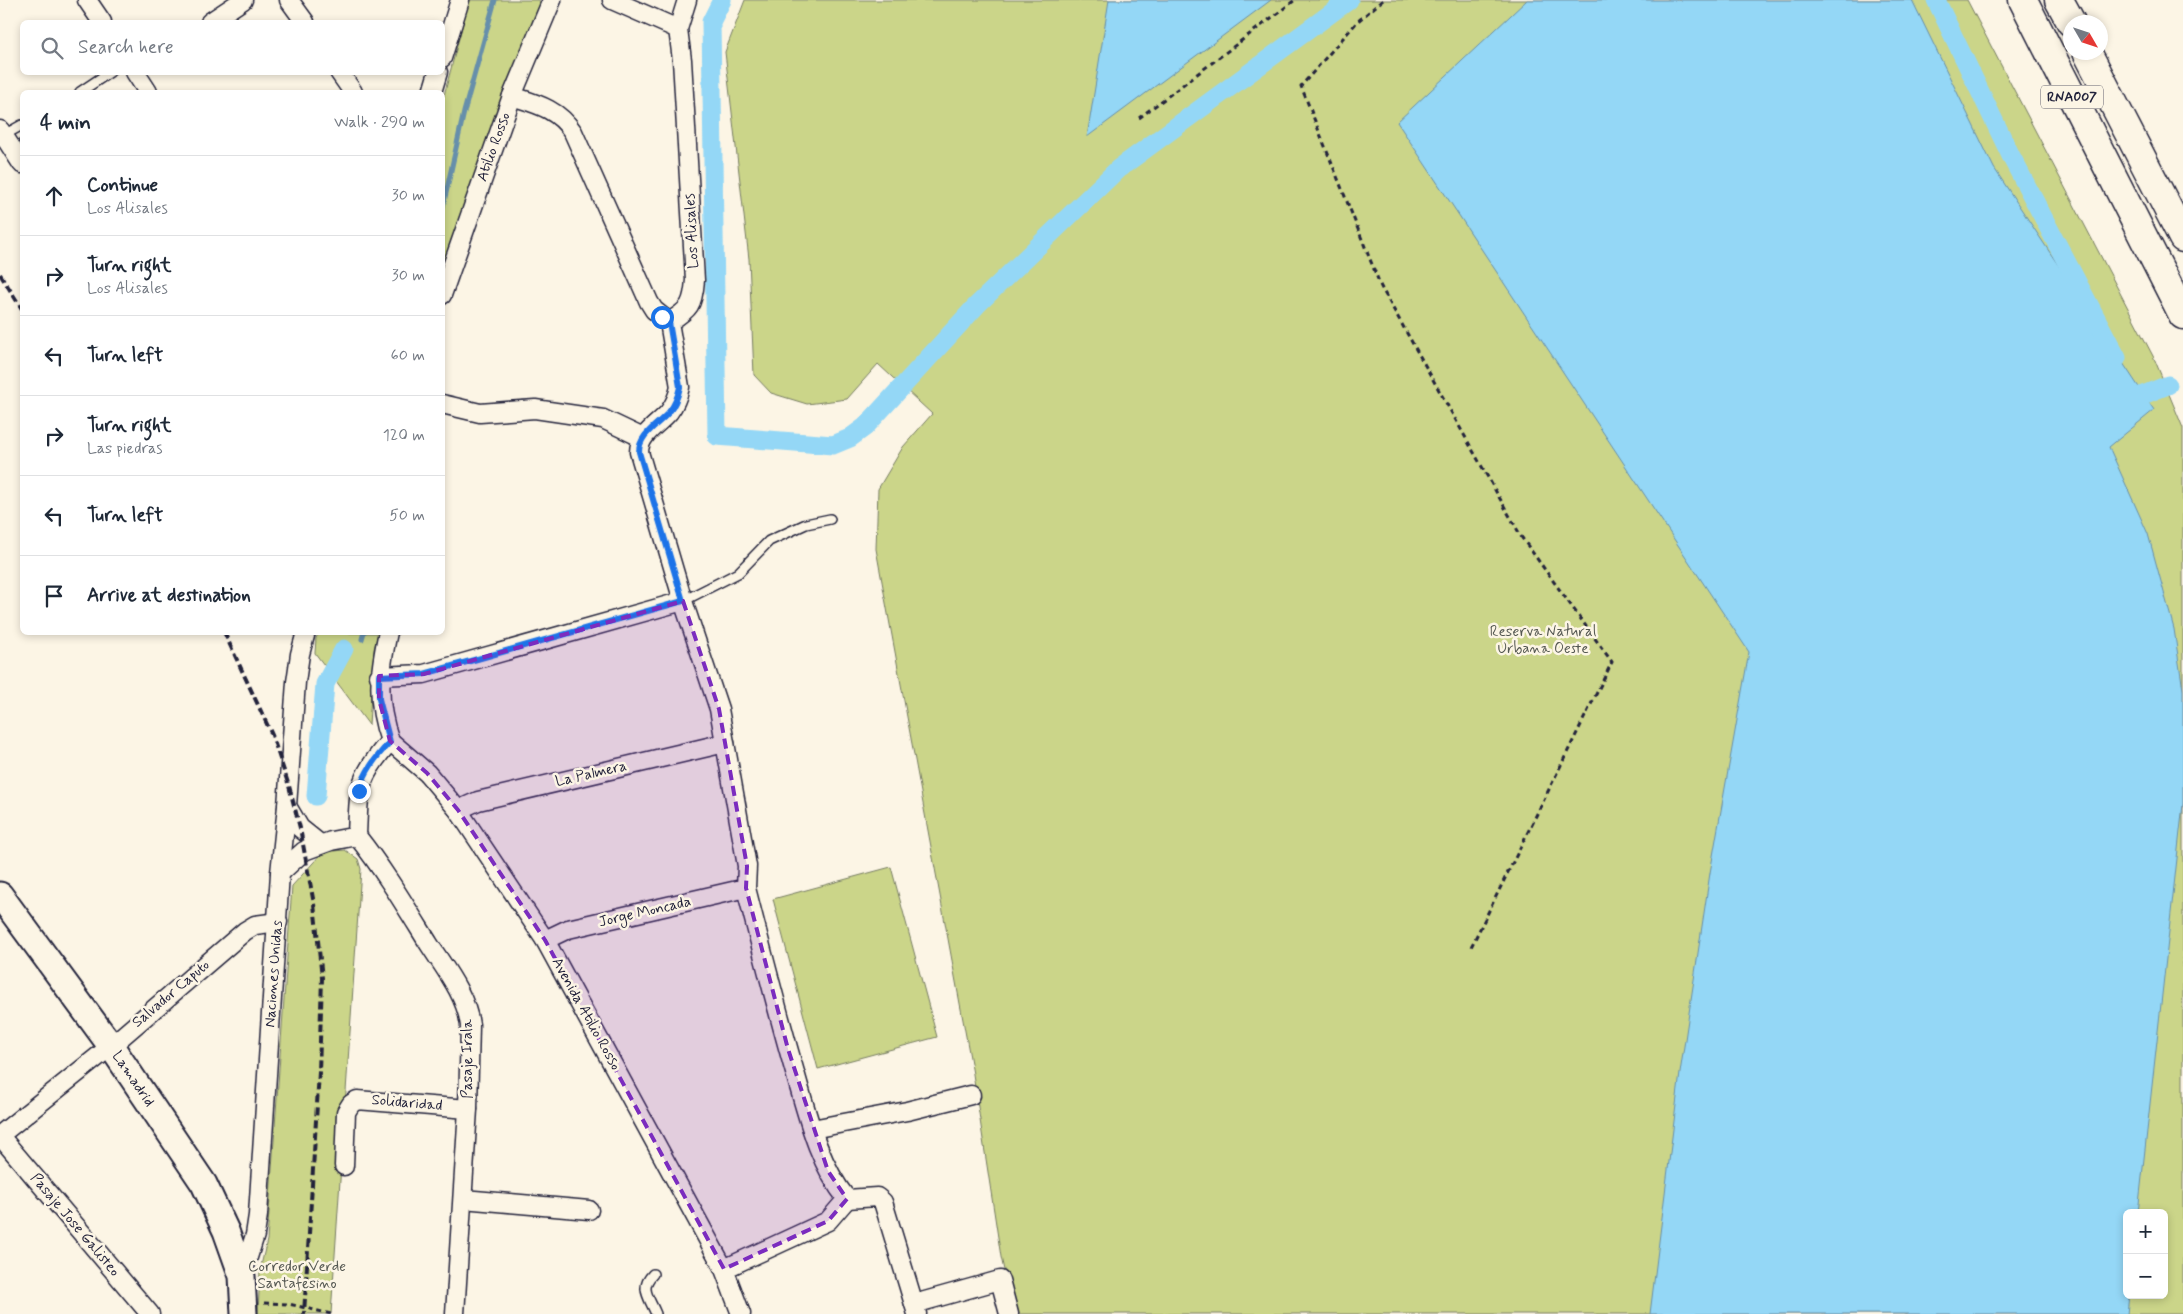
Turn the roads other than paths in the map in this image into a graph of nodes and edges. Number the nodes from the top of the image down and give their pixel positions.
1 (87, 0) edge
2 (243, 0) edge
3 (289, 0) edge
4 (460, 0) edge
5 (552, 0) edge
6 (612, 0) edge
7 (687, 0) edge
8 (2023, 0) edge
9 (2059, 0) edge
10 (2067, 15) edge
11 (101, 20) edge
12 (213, 20) edge
13 (304, 20) edge
14 (678, 29) junction
15 (445, 48) edge
16 (2091, 60) edge
17 (106, 75) edge
18 (137, 75) edge
19 (341, 75) edge
20 (437, 75) edge
21 (83, 90) edge
22 (147, 90) edge
23 (351, 90) edge
24 (433, 90) edge
25 (512, 96) junction
26 (20, 126) edge
27 (2, 132) edge
28 (20, 161) edge
29 (2156, 184) junction
30 (2122, 194) junction
31 (2183, 230) edge
32 (2183, 238) edge
33 (445, 287) edge
34 (2183, 315) edge
35 (669, 322) junction
36 (2183, 333) edge
37 (445, 405) edge
38 (643, 438) junction
39 (830, 519) dead end
40 (683, 601) junction
41 (305, 635) edge
42 (387, 635) edge
43 (379, 676) junction
44 (390, 742) junction
45 (725, 743) junction
46 (288, 806) junction
47 (458, 810) junction
48 (357, 836) junction
49 (320, 844) junction
50 (280, 873) junction
51 (746, 888) junction
52 (0, 895) edge
53 (278, 922) junction
54 (546, 940) junction
55 (111, 1046) junction
56 (971, 1095) dead end
57 (468, 1109) junction
58 (812, 1129) junction
59 (0, 1136) edge
60 (344, 1166) dead end
61 (463, 1199) junction
62 (847, 1199) junction
63 (589, 1210) dead end
64 (724, 1268) junction
65 (653, 1274) dead end
66 (242, 1276) junction
67 (916, 1309) edge
68 (150, 1314) edge
69 (244, 1314) edge
70 (455, 1314) edge
71 (656, 1314) edge
72 (741, 1314) edge
73 (1009, 1314) edge

1 - 11 street
2 - 12 street
3 - 13 street
4 - 15 street
5 - 25 street, Atilio Rosso
6 - 14 street
7 - 14 street, Los Alisales
8 - 30 highway, RNA007
9 - 10 highway
14 - 35 street, Los Alisales
16 - 29 highway, RNA007
17 - 21 lane
18 - 22 street
19 - 23 street
20 - 24 street
25 - 33 street, Atilio Rosso
25 - 35 street
26 - 27 lane
27 - 28 street
29 - 31 highway
29 - 32 highway, RNA007
30 - 34 highway, RNA007
30 - 36 highway
35 - 38 street
37 - 38 street
38 - 40 street
39 - 40 lane
40 - 43 street
40 - 45 street
41 - 46 street, Naciones Unidas
42 - 43 street
43 - 44 street
44 - 47 street, Avenida Atilio Rosso
44 - 48 street
45 - 47 street, La Palmera
45 - 51 street
46 - 49 street
46 - 50 street, Naciones Unidas
47 - 54 street, Avenida Atilio Rosso
48 - 49 street
48 - 57 street, Pasaje Irala
49 - 50 street
50 - 53 street, Naciones Unidas
51 - 54 street, Jorge Moncada
51 - 58 street
52 - 55 street, Lamadrid
53 - 55 street, Salvador Caputo
53 - 66 street, Naciones Unidas
54 - 64 street, Avenida Atilio Rosso
55 - 59 street, Salvador Caputo
55 - 66 street, Lamadrid
56 - 58 street
57 - 60 street, Solidaridad
57 - 61 street, Pasaje Irala
58 - 62 street
59 - 68 street, Pasaje Jose Galisteo
61 - 63 street
61 - 70 street, Pasaje Irala
62 - 64 street
62 - 67 street
64 - 72 street, Avenida Atilio Rosso
65 - 71 lane
66 - 69 street, Naciones Unidas
67 - 73 street

